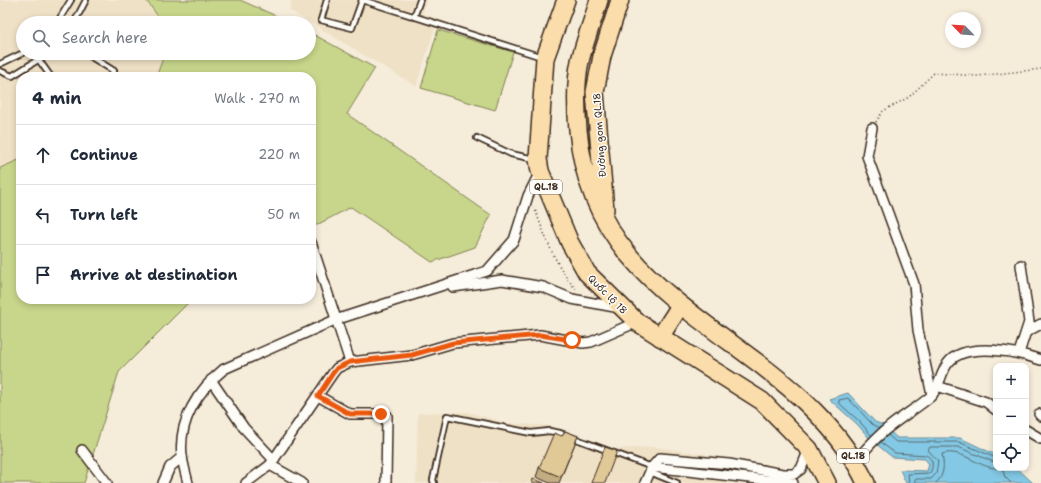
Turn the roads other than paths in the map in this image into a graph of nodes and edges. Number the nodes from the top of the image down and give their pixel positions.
1 (70, 0) edge
2 (86, 0) edge
3 (327, 0) edge
4 (362, 0) edge
5 (420, 0) edge
6 (566, 0) edge
7 (599, 0) edge
8 (620, 0) edge
9 (61, 16) edge
10 (78, 16) edge
11 (414, 17) junction
12 (16, 56) edge
13 (545, 58) junction
14 (39, 60) joint
15 (96, 60) edge
16 (0, 64) edge
17 (0, 71) edge
18 (19, 72) edge
19 (47, 72) edge
20 (113, 72) edge
21 (16, 74) edge
22 (872, 128) road end
23 (477, 138) dead end
24 (539, 165) junction
25 (607, 226) junction
26 (316, 258) edge
27 (1021, 265) dead end
28 (438, 288) junction
29 (680, 306) junction
30 (621, 308) junction
31 (335, 320) junction
32 (637, 322) junction
33 (1041, 324) edge
34 (1026, 332) junction
35 (660, 337) junction
36 (1019, 353) junction
37 (1041, 360) edge
38 (350, 362) junction
39 (211, 380) junction
40 (937, 386) junction
41 (318, 396) junction
42 (932, 396) junction
43 (993, 408) edge
44 (1029, 432) edge
45 (1041, 439) edge
46 (809, 449) junction
47 (82, 450) dead end
48 (182, 457) junction
49 (856, 460) junction
50 (272, 463) junction
51 (651, 469) junction
52 (107, 483) edge
53 (163, 483) edge
54 (188, 483) edge
55 (246, 483) edge
56 (302, 483) edge
57 (386, 483) edge
58 (434, 483) edge
59 (645, 483) edge
60 (677, 483) edge
61 (794, 483) edge
62 (827, 483) edge
63 (866, 483) edge

1 - 9 lane
2 - 10 lane
3 - 4 lane
4 - 11 lane
5 - 11 lane
6 - 13 highway, Quốc lộ 18 / QL.18
7 - 25 highway, QL.18
8 - 25 highway, Đường gom QL.18
11 - 13 lane
12 - 16 lane
13 - 24 highway, Quốc lộ 18 / QL.18
14 - 18 lane
14 - 19 lane
15 - 20 lane
17 - 21 lane
22 - 42 street
23 - 24 lane
24 - 28 street
24 - 30 highway, Quốc lộ 18 / QL.18
25 - 29 highway, QL.18
26 - 31 street
27 - 34 street
28 - 30 street
28 - 31 street
29 - 35 highway
29 - 49 highway, QL.18
30 - 32 highway, Quốc lộ 18 / QL.18
31 - 38 street
31 - 39 street
32 - 35 highway, Quốc lộ 18 / QL.18
32 - 38 street
33 - 34 street
34 - 36 street
35 - 46 highway, Quốc lộ 18 / QL.18
36 - 37 street
36 - 40 street
38 - 41 street
39 - 48 street
39 - 50 street
40 - 42 street
40 - 43 street
41 - 50 street
41 - 57 street
42 - 49 street
44 - 45 street
46 - 51 street
46 - 62 highway, Quốc lộ 18 / QL.18
47 - 52 street
48 - 53 street
48 - 54 street
49 - 63 highway, QL.18
50 - 55 street
50 - 56 street
51 - 58 lane
51 - 59 street
51 - 60 lane
51 - 61 street

